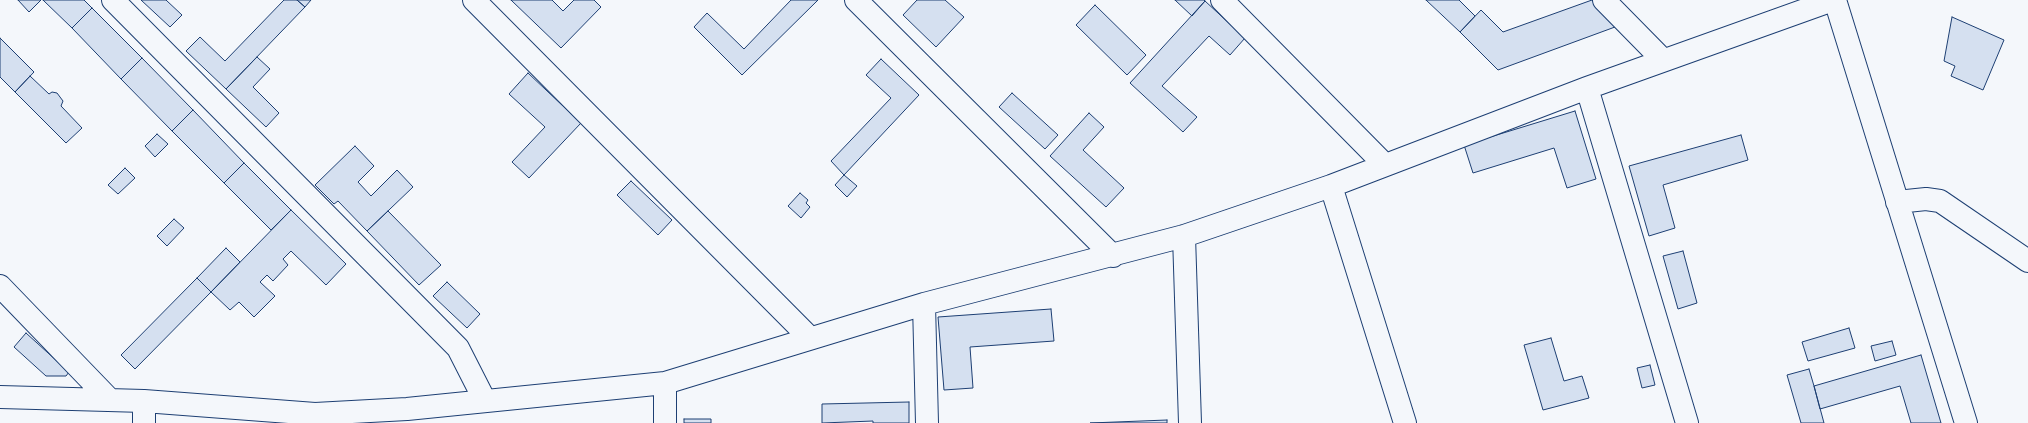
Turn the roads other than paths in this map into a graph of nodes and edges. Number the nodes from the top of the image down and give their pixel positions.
1 (113, 0) edge
2 (474, 0) edge
3 (856, 0) edge
4 (1222, 0) edge
5 (1604, 0) edge
6 (1834, 0) edge
7 (1663, 60) junction
8 (1587, 88) junction
9 (1385, 165) junction
10 (1331, 186) junction
11 (1897, 202) junction
12 (1184, 236) junction
13 (1113, 256) junction
14 (2028, 261) edge
15 (0, 286) edge
16 (924, 304) junction
17 (810, 338) junction
18 (665, 383) junction
19 (0, 397) edge
20 (110, 400) junction
21 (144, 401) junction
22 (485, 401) junction
23 (407, 416) edge
24 (144, 423) edge
25 (665, 423) edge
26 (926, 423) edge
27 (1190, 423) edge
28 (1405, 423) edge
29 (1687, 423) edge
30 (1966, 423) edge

1 - 22 street
2 - 17 street
3 - 13 street
4 - 9 street
5 - 7 street
6 - 7 street
6 - 11 street
7 - 8 street
8 - 9 street
8 - 29 street
9 - 10 street
10 - 12 street
10 - 28 street
11 - 14 street
11 - 30 street
12 - 13 street
12 - 27 street
13 - 16 street
15 - 20 street
16 - 17 street
16 - 26 street
17 - 18 street
18 - 22 street
18 - 25 street
19 - 20 street
20 - 21 street
21 - 23 street
21 - 24 street
22 - 23 street

